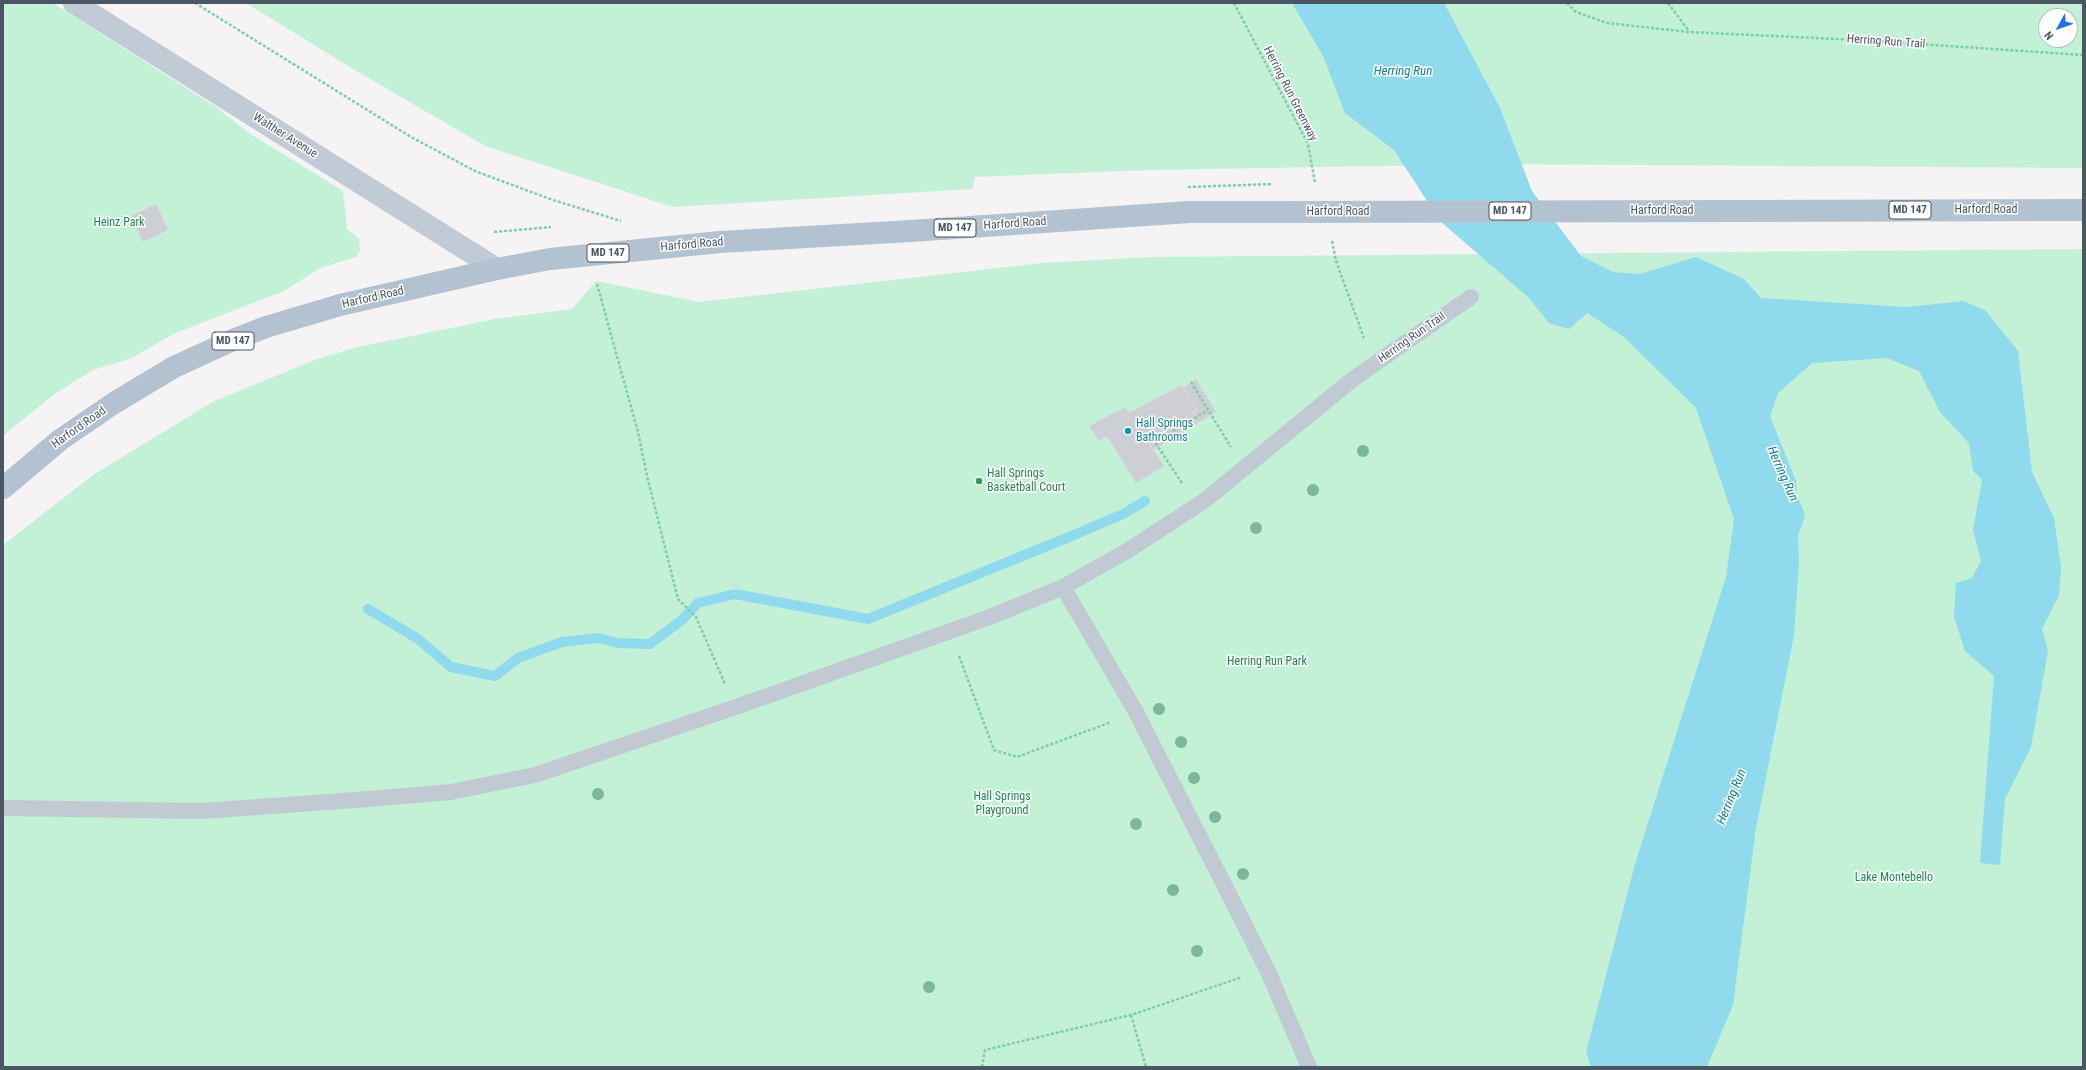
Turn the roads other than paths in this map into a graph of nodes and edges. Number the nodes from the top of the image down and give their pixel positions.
1 (74, 3) edge
2 (2083, 210) edge
3 (497, 269) junction
4 (1470, 298) dead end
5 (3, 488) edge
6 (1063, 587) junction
7 (3, 808) edge
8 (1309, 1067) edge

1 - 3 main road, Walther Avenue
2 - 3 main road, Harford Road / MD 147, bridge
3 - 5 main road, Harford Road / MD 147
4 - 6 lane, Herring Run Trail
6 - 7 lane, Herring Run Trail
6 - 8 lane

